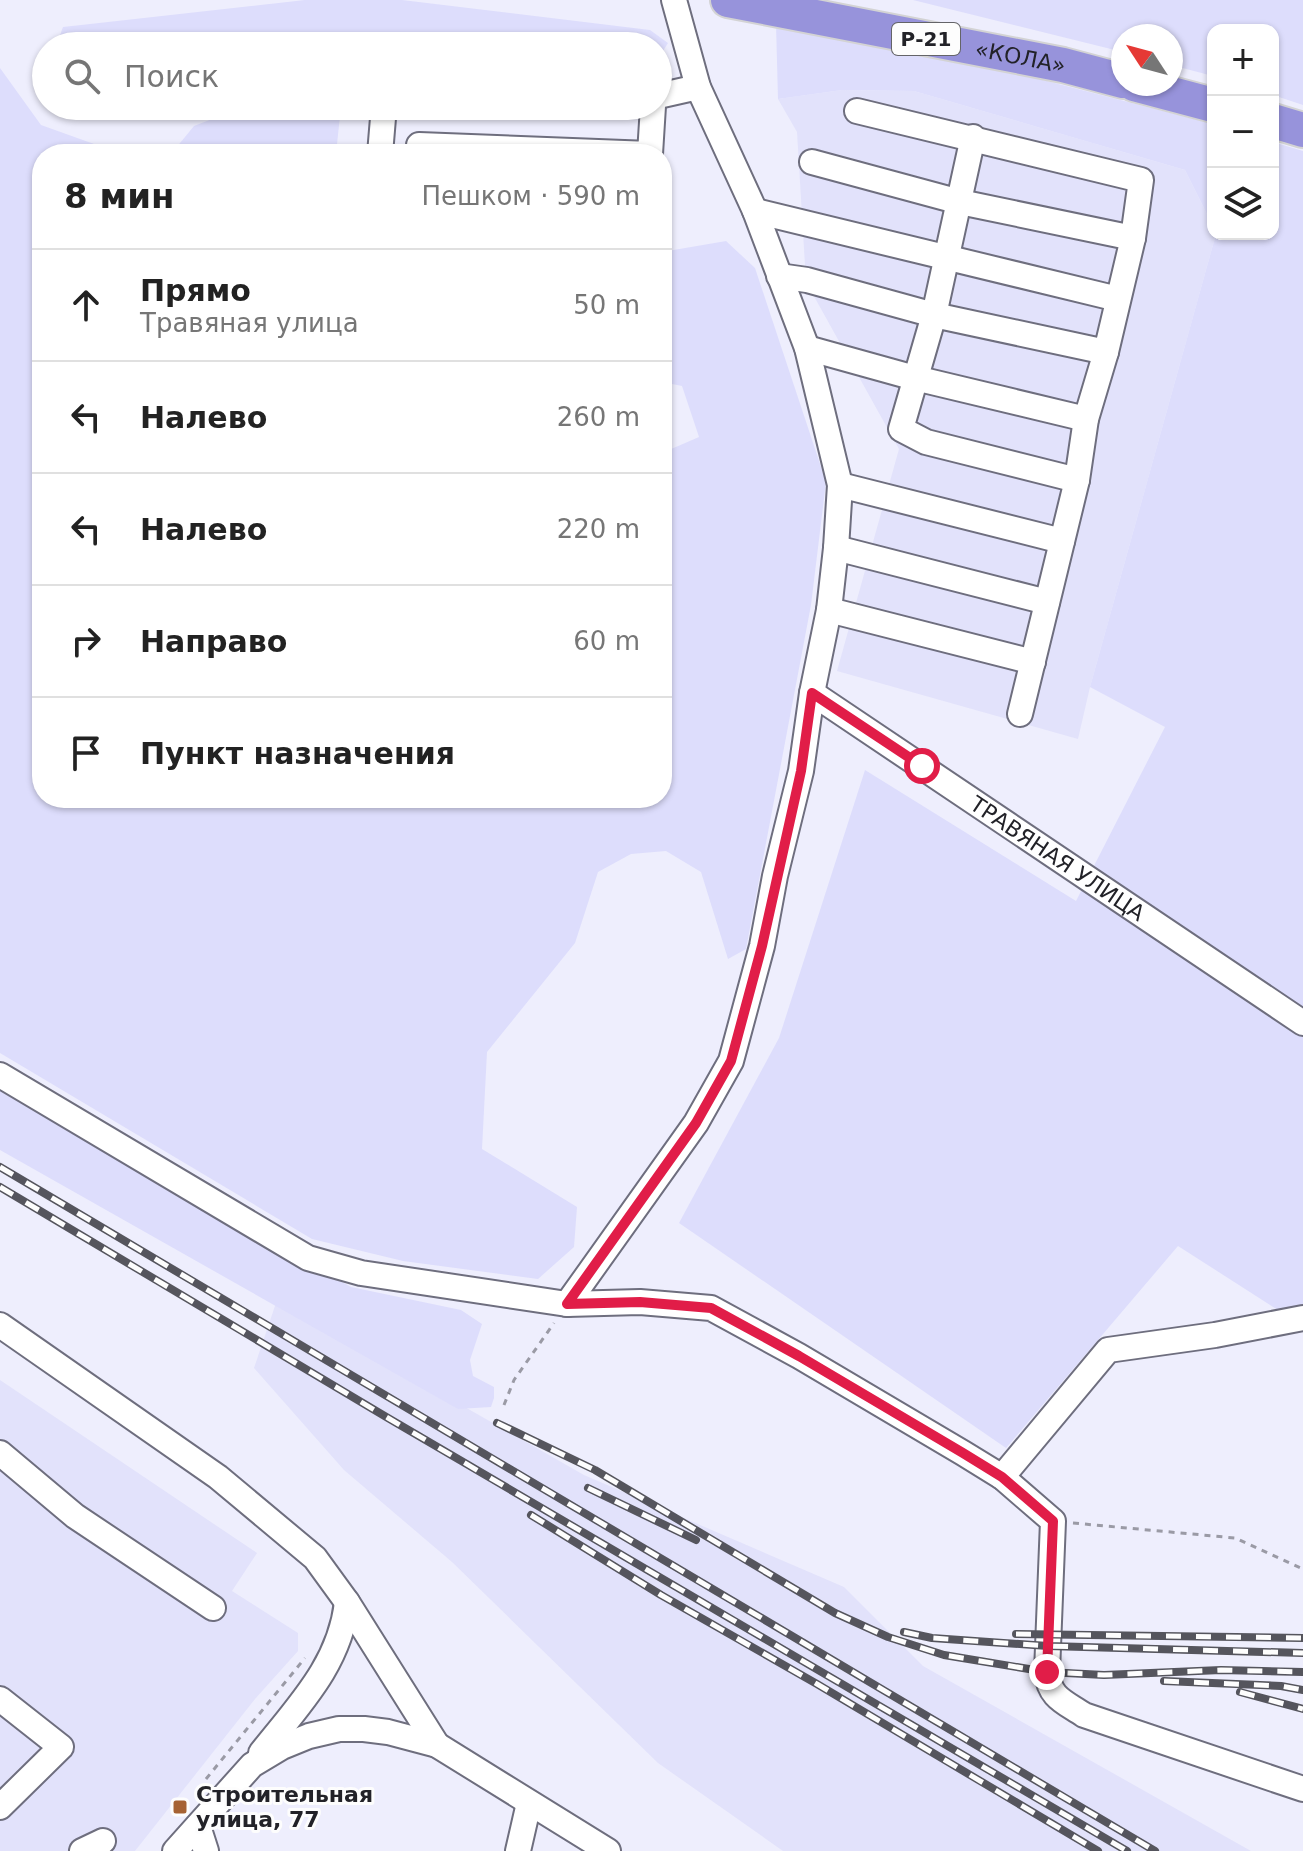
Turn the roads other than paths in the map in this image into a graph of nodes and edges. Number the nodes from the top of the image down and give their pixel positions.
1 (674, 0) edge
2 (728, 0) edge
3 (1111, 78) edge
4 (698, 87) junction
5 (672, 93) edge
6 (1179, 96) edge
7 (1207, 103) edge
8 (857, 111) dead end
9 (383, 120) edge
10 (652, 120) edge
11 (1279, 123) edge
12 (1303, 130) edge
13 (973, 137) junction
14 (381, 144) edge
15 (651, 144) edge
16 (812, 162) dead end
17 (960, 202) junction
18 (755, 211) junction
19 (1133, 238) junction
20 (947, 259) junction
21 (779, 276) junction
22 (1118, 299) junction
23 (934, 315) junction
24 (807, 348) junction
25 (1106, 352) junction
26 (915, 378) junction
27 (1086, 419) junction
28 (1077, 480) junction
29 (840, 485) junction
30 (1062, 541) junction
31 (836, 548) junction
32 (1047, 602) junction
33 (829, 610) junction
34 (1033, 662) junction
35 (812, 693) junction
36 (1020, 714) dead end
37 (1303, 1023) edge
38 (0, 1075) edge
39 (567, 1304) junction
40 (1303, 1318) edge
41 (0, 1328) edge
42 (0, 1453) edge
43 (1002, 1477) junction
44 (347, 1602) junction
45 (213, 1608) dead end
46 (0, 1699) edge
47 (437, 1745) junction
48 (252, 1765) junction
49 (1303, 1789) edge
50 (529, 1803) junction
51 (0, 1807) edge
52 (198, 1826) junction
53 (175, 1851) edge
54 (206, 1851) edge
55 (518, 1851) edge
56 (608, 1851) edge

1 - 4 street
2 - 3 highway, «КОЛА» / Р-21
4 - 5 street
4 - 18 street
6 - 7 highway
8 - 13 street
9 - 14 street
10 - 15 street
11 - 12 highway
13 - 17 street
13 - 19 street
16 - 17 street
17 - 19 street
17 - 20 street
18 - 20 street
18 - 21 street
19 - 22 street
20 - 22 street
20 - 23 street
21 - 23 street
21 - 24 street
22 - 25 street
23 - 25 street
23 - 26 street
24 - 26 street
24 - 29 street
25 - 27 street
26 - 27 street
26 - 28 street
27 - 28 street
28 - 30 street
29 - 30 street
29 - 31 street
30 - 32 street
31 - 32 street
31 - 33 street
32 - 34 street
33 - 34 street
33 - 35 street
34 - 36 street
35 - 37 street, ТРАВЯНАЯ УЛИЦА
35 - 39 street
38 - 39 street
39 - 43 street
40 - 43 street
41 - 44 street
42 - 45 street
43 - 49 street
44 - 47 street
44 - 48 street
46 - 51 street
47 - 48 street
47 - 50 street
48 - 52 street
50 - 55 street
50 - 56 street
52 - 53 street
52 - 54 street

